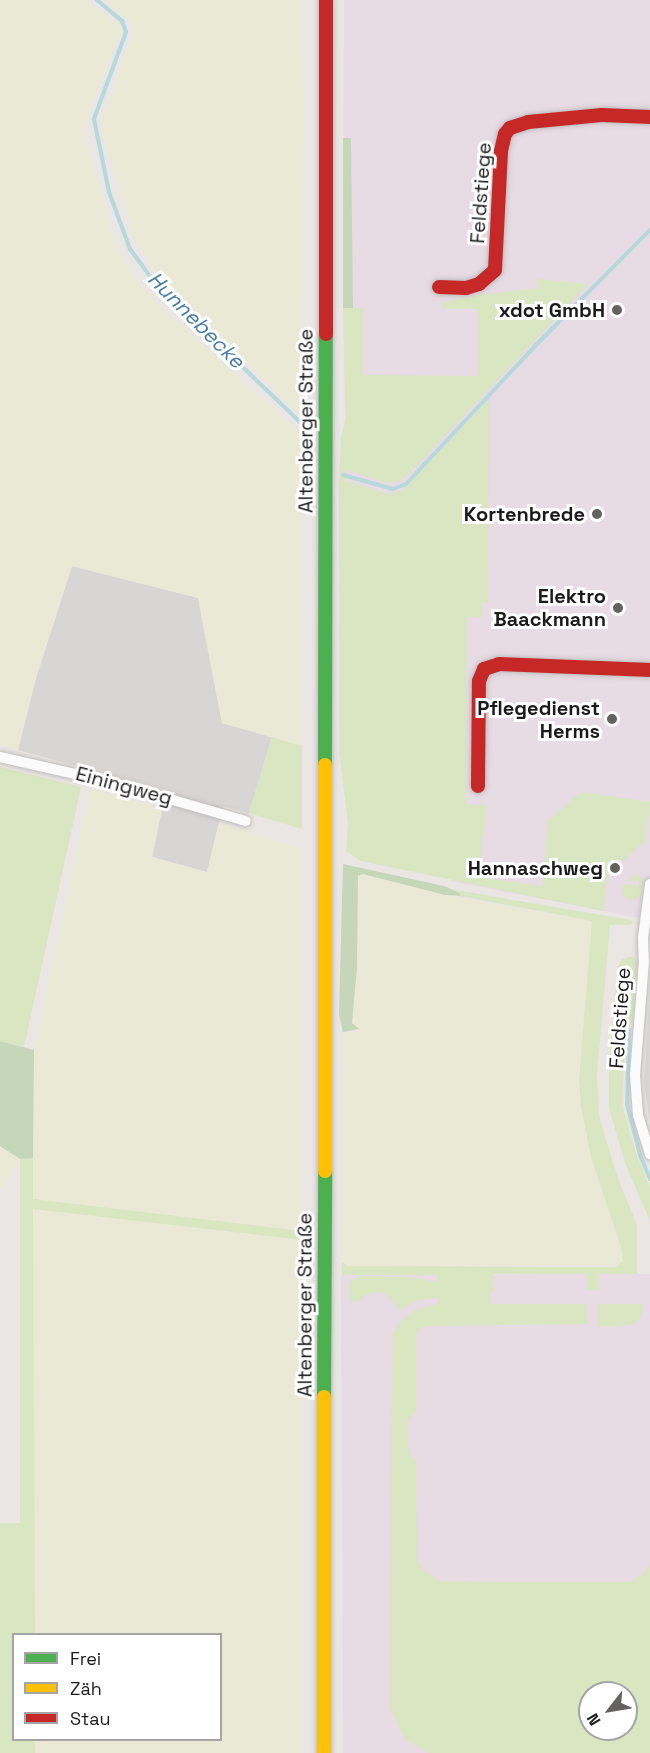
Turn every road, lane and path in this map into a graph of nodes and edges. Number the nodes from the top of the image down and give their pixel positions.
1 (326, 0) edge
2 (650, 117) edge
3 (439, 286) dead end
4 (650, 670) edge
5 (0, 757) edge
6 (478, 786) dead end
7 (246, 821) dead end
8 (650, 884) edge
9 (648, 920) edge
10 (650, 1154) edge
11 (324, 1753) edge

1 - 11 main road, Altenberger Straße
2 - 3 main road, Feldstiege
4 - 6 main road
5 - 7 street, Einingweg
8 - 9 street, Feldstiege
9 - 10 street, Feldstiege

